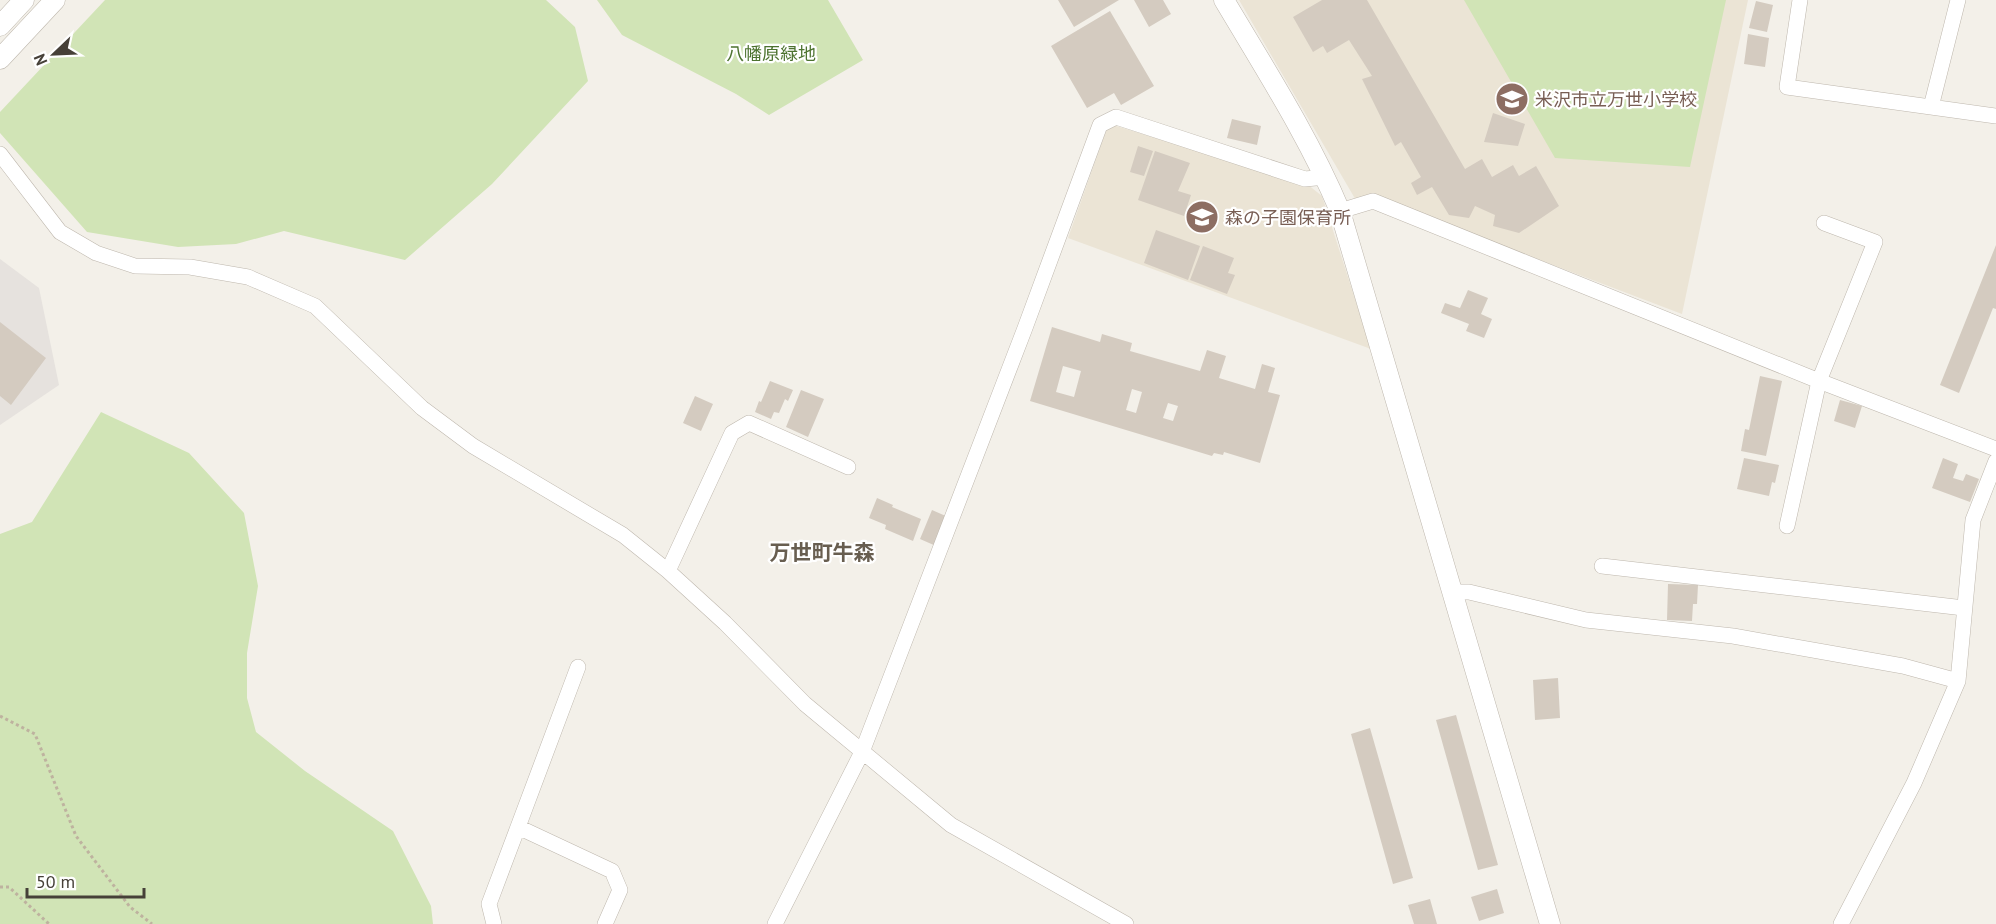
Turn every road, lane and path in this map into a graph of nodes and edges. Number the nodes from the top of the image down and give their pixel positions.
1 (24, 0) edge
2 (55, 0) edge
3 (1224, 0) edge
4 (1800, 0) edge
5 (1958, 0) edge
6 (0, 26) edge
7 (0, 60) edge
8 (1931, 107) junction
9 (1996, 116) edge
10 (0, 154) edge
11 (1326, 177) junction
12 (1340, 211) junction
13 (1824, 223) dead end
14 (1820, 381) junction
15 (1996, 449) edge
16 (1996, 461) edge
17 (848, 467) dead end
18 (1787, 526) dead end
19 (1602, 566) dead end
20 (668, 571) junction
21 (1453, 592) junction
22 (1964, 608) junction
23 (578, 667) dead end
24 (1958, 681) junction
25 (0, 716) edge
26 (862, 752) junction
27 (518, 826) junction
28 (0, 887) edge
29 (49, 924) edge
30 (152, 924) edge
31 (494, 924) edge
32 (604, 924) edge
33 (775, 924) edge
34 (1126, 924) edge
35 (1550, 924) edge
36 (1841, 924) edge

1 - 6 street
2 - 7 street
3 - 11 street
4 - 8 street
5 - 8 street
8 - 9 street
10 - 20 street
11 - 12 street
11 - 26 street
12 - 14 street
12 - 21 street
13 - 14 street
14 - 15 street
14 - 18 street
16 - 22 street
17 - 20 street
19 - 22 street
20 - 26 street
21 - 24 street
21 - 35 street
22 - 24 street
23 - 27 street
24 - 36 street
25 - 30 path
26 - 33 street
26 - 34 street
27 - 31 street
27 - 32 street
28 - 29 path

